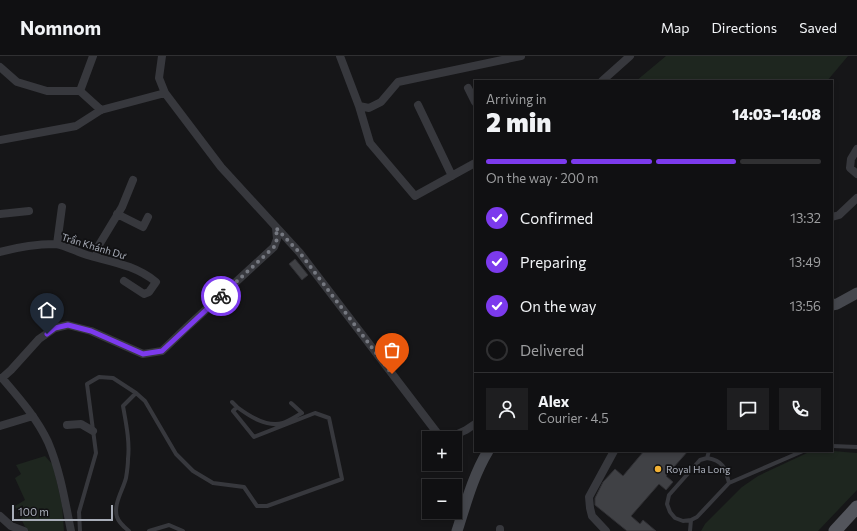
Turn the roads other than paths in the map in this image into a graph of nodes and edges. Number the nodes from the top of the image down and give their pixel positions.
1 (93, 56) edge
2 (162, 56) edge
3 (340, 56) edge
4 (521, 56) edge
5 (630, 56) edge
6 (0, 67) edge
7 (603, 80) edge
8 (468, 88) dead end
9 (80, 91) junction
10 (165, 93) junction
11 (474, 100) edge
12 (418, 105) dead end
13 (359, 106) junction
14 (101, 110) junction
15 (0, 140) edge
16 (857, 149) edge
17 (474, 164) edge
18 (857, 174) edge
19 (452, 176) junction
20 (134, 180) dead end
21 (857, 198) edge
22 (62, 207) dead end
23 (29, 211) dead end
24 (0, 214) edge
25 (117, 214) junction
26 (148, 217) dead end
27 (833, 218) edge
28 (276, 228) junction
29 (57, 244) junction
30 (0, 252) edge
31 (96, 257) junction
32 (124, 281) dead end
33 (857, 292) edge
34 (833, 305) edge
35 (1, 378) edge
36 (136, 393) junction
37 (232, 402) dead end
38 (291, 403) dead end
39 (237, 407) junction
40 (302, 412) junction
41 (308, 415) junction
42 (33, 416) junction
43 (67, 425) dead end
44 (474, 425) edge
45 (0, 426) edge
46 (93, 431) junction
47 (833, 446) edge
48 (857, 447) edge
49 (487, 452) edge
50 (613, 452) edge
51 (709, 452) edge
52 (801, 452) edge
53 (707, 458) junction
54 (729, 483) junction
55 (856, 510) edge
56 (0, 516) edge
57 (691, 520) junction
58 (840, 529) edge
59 (24, 531) edge
60 (71, 531) edge
61 (80, 531) edge
62 (129, 531) edge
63 (149, 531) edge
64 (183, 531) edge
65 (458, 531) edge
66 (606, 531) edge
67 (690, 531) edge

1 - 9 street
2 - 10 street
3 - 13 street
4 - 13 street
5 - 7 street
6 - 9 street
8 - 11 street
9 - 14 street
10 - 14 street
10 - 28 street
12 - 19 street
13 - 19 street
14 - 15 street
16 - 18 street
17 - 19 street
20 - 25 street
21 - 27 street
22 - 29 street
23 - 24 street
25 - 26 street
25 - 31 street
28 - 35 street
28 - 44 street
29 - 30 street, Trần Khánh Dư
29 - 31 street, Trần Khánh Dư
31 - 32 street, Trần Khánh Dư
33 - 34 main road
35 - 42 street
36 - 41 lane
36 - 46 lane
36 - 62 lane
37 - 39 lane
38 - 40 lane
39 - 40 lane
39 - 41 lane
40 - 41 lane
42 - 45 street
42 - 60 street
43 - 46 street
46 - 61 lane
47 - 48 lane
49 - 65 main road
50 - 66 street
51 - 53 lane
52 - 54 lane
53 - 54 lane
53 - 57 lane
54 - 57 lane
55 - 58 main road
56 - 59 street
57 - 67 lane
63 - 64 lane

